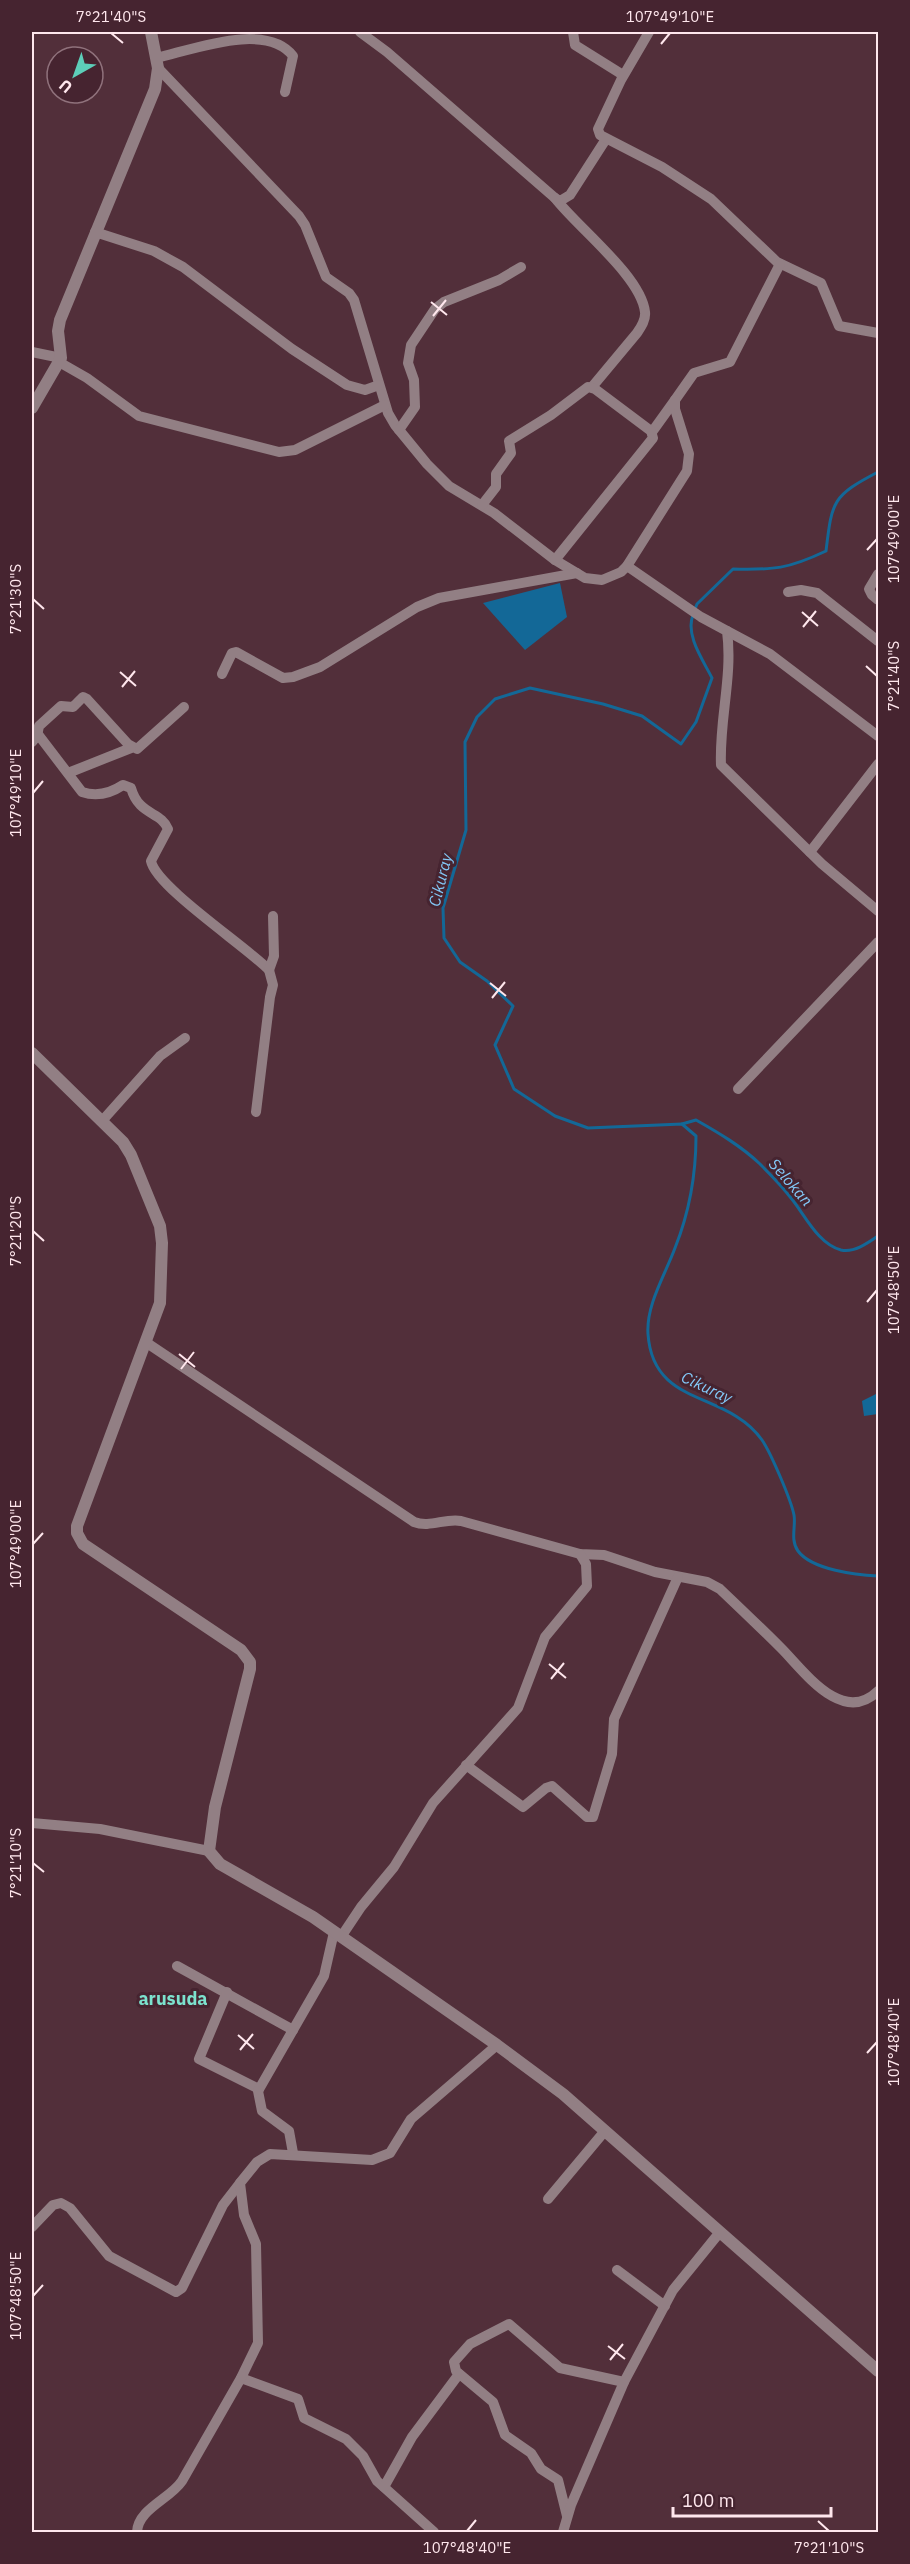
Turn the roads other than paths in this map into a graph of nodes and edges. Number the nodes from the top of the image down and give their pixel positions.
1 (151, 32) edge
2 (360, 32) edge
3 (573, 32) edge
4 (649, 32) edge
5 (157, 63) junction
6 (623, 75) junction
7 (285, 92) dead end
8 (606, 139) junction
9 (555, 198) junction
10 (95, 232) junction
11 (780, 264) junction
12 (521, 267) dead end
13 (879, 333) edge
14 (32, 352) edge
15 (60, 360) junction
16 (379, 385) junction
17 (592, 387) junction
18 (675, 400) junction
19 (385, 405) junction
20 (32, 408) edge
21 (399, 430) junction
22 (652, 432) junction
23 (482, 505) junction
24 (555, 560) junction
25 (627, 566) junction
26 (577, 573) junction
27 (879, 574) edge
28 (788, 592) dead end
29 (879, 600) edge
30 (727, 631) junction
31 (879, 641) edge
32 (222, 674) dead end
33 (184, 707) dead end
34 (879, 736) edge
35 (34, 738) edge
36 (131, 748) junction
37 (879, 764) edge
38 (68, 773) junction
39 (810, 852) junction
40 (879, 911) edge
41 (273, 916) dead end
42 (879, 942) edge
43 (269, 970) junction
44 (185, 1038) dead end
45 (32, 1053) edge
46 (738, 1089) dead end
47 (256, 1113) dead end
48 (102, 1121) junction
49 (147, 1343) junction
50 (580, 1554) junction
51 (678, 1577) junction
52 (879, 1691) edge
53 (466, 1765) junction
54 (32, 1823) edge
55 (209, 1851) junction
56 (337, 1934) junction
57 (177, 1966) dead end
58 (226, 1992) junction
59 (293, 2030) junction
60 (497, 2045) junction
61 (259, 2089) junction
62 (604, 2132) junction
63 (293, 2153) junction
64 (240, 2183) junction
65 (548, 2199) dead end
66 (32, 2227) edge
67 (720, 2232) junction
68 (617, 2270) dead end
69 (665, 2306) junction
70 (879, 2371) edge
71 (459, 2374) junction
72 (241, 2378) junction
73 (624, 2382) junction
74 (384, 2487) junction
75 (567, 2516) junction
76 (137, 2532) edge
77 (434, 2532) edge
78 (563, 2532) edge

1 - 5 street
2 - 9 street
3 - 6 street
4 - 6 street
5 - 7 street
5 - 10 street
5 - 16 street
6 - 8 street
8 - 9 street
8 - 11 street
9 - 17 street
10 - 15 street
10 - 16 street
11 - 13 street
11 - 18 street
12 - 21 street
14 - 15 street
15 - 19 street
15 - 20 street
16 - 19 street
17 - 22 street
17 - 23 street
18 - 22 street
18 - 25 street
19 - 21 street
21 - 23 street
22 - 24 street
23 - 24 street
24 - 26 street
25 - 26 street
25 - 30 street
26 - 32 street
27 - 29 street
28 - 31 street
30 - 34 street
30 - 39 street
33 - 36 street
35 - 36 street
35 - 38 street
36 - 38 street
37 - 39 street
38 - 43 street
39 - 40 street
41 - 43 street
42 - 46 street
43 - 47 street
44 - 48 street
45 - 48 street
48 - 49 street
49 - 50 street
49 - 55 street
50 - 51 street
50 - 53 street
51 - 52 street
51 - 53 street
53 - 56 street
54 - 55 street
55 - 56 street
56 - 59 street
56 - 60 street
57 - 58 street
58 - 59 street
58 - 61 street
59 - 61 street
60 - 62 street
60 - 63 street
61 - 63 street
62 - 65 street
62 - 67 street
63 - 64 street
64 - 66 street
64 - 72 street
67 - 69 street
67 - 70 street
68 - 69 street
69 - 73 street
71 - 73 street
71 - 74 street
71 - 75 street
72 - 74 street
72 - 76 street
73 - 75 street
74 - 77 street
75 - 78 street

